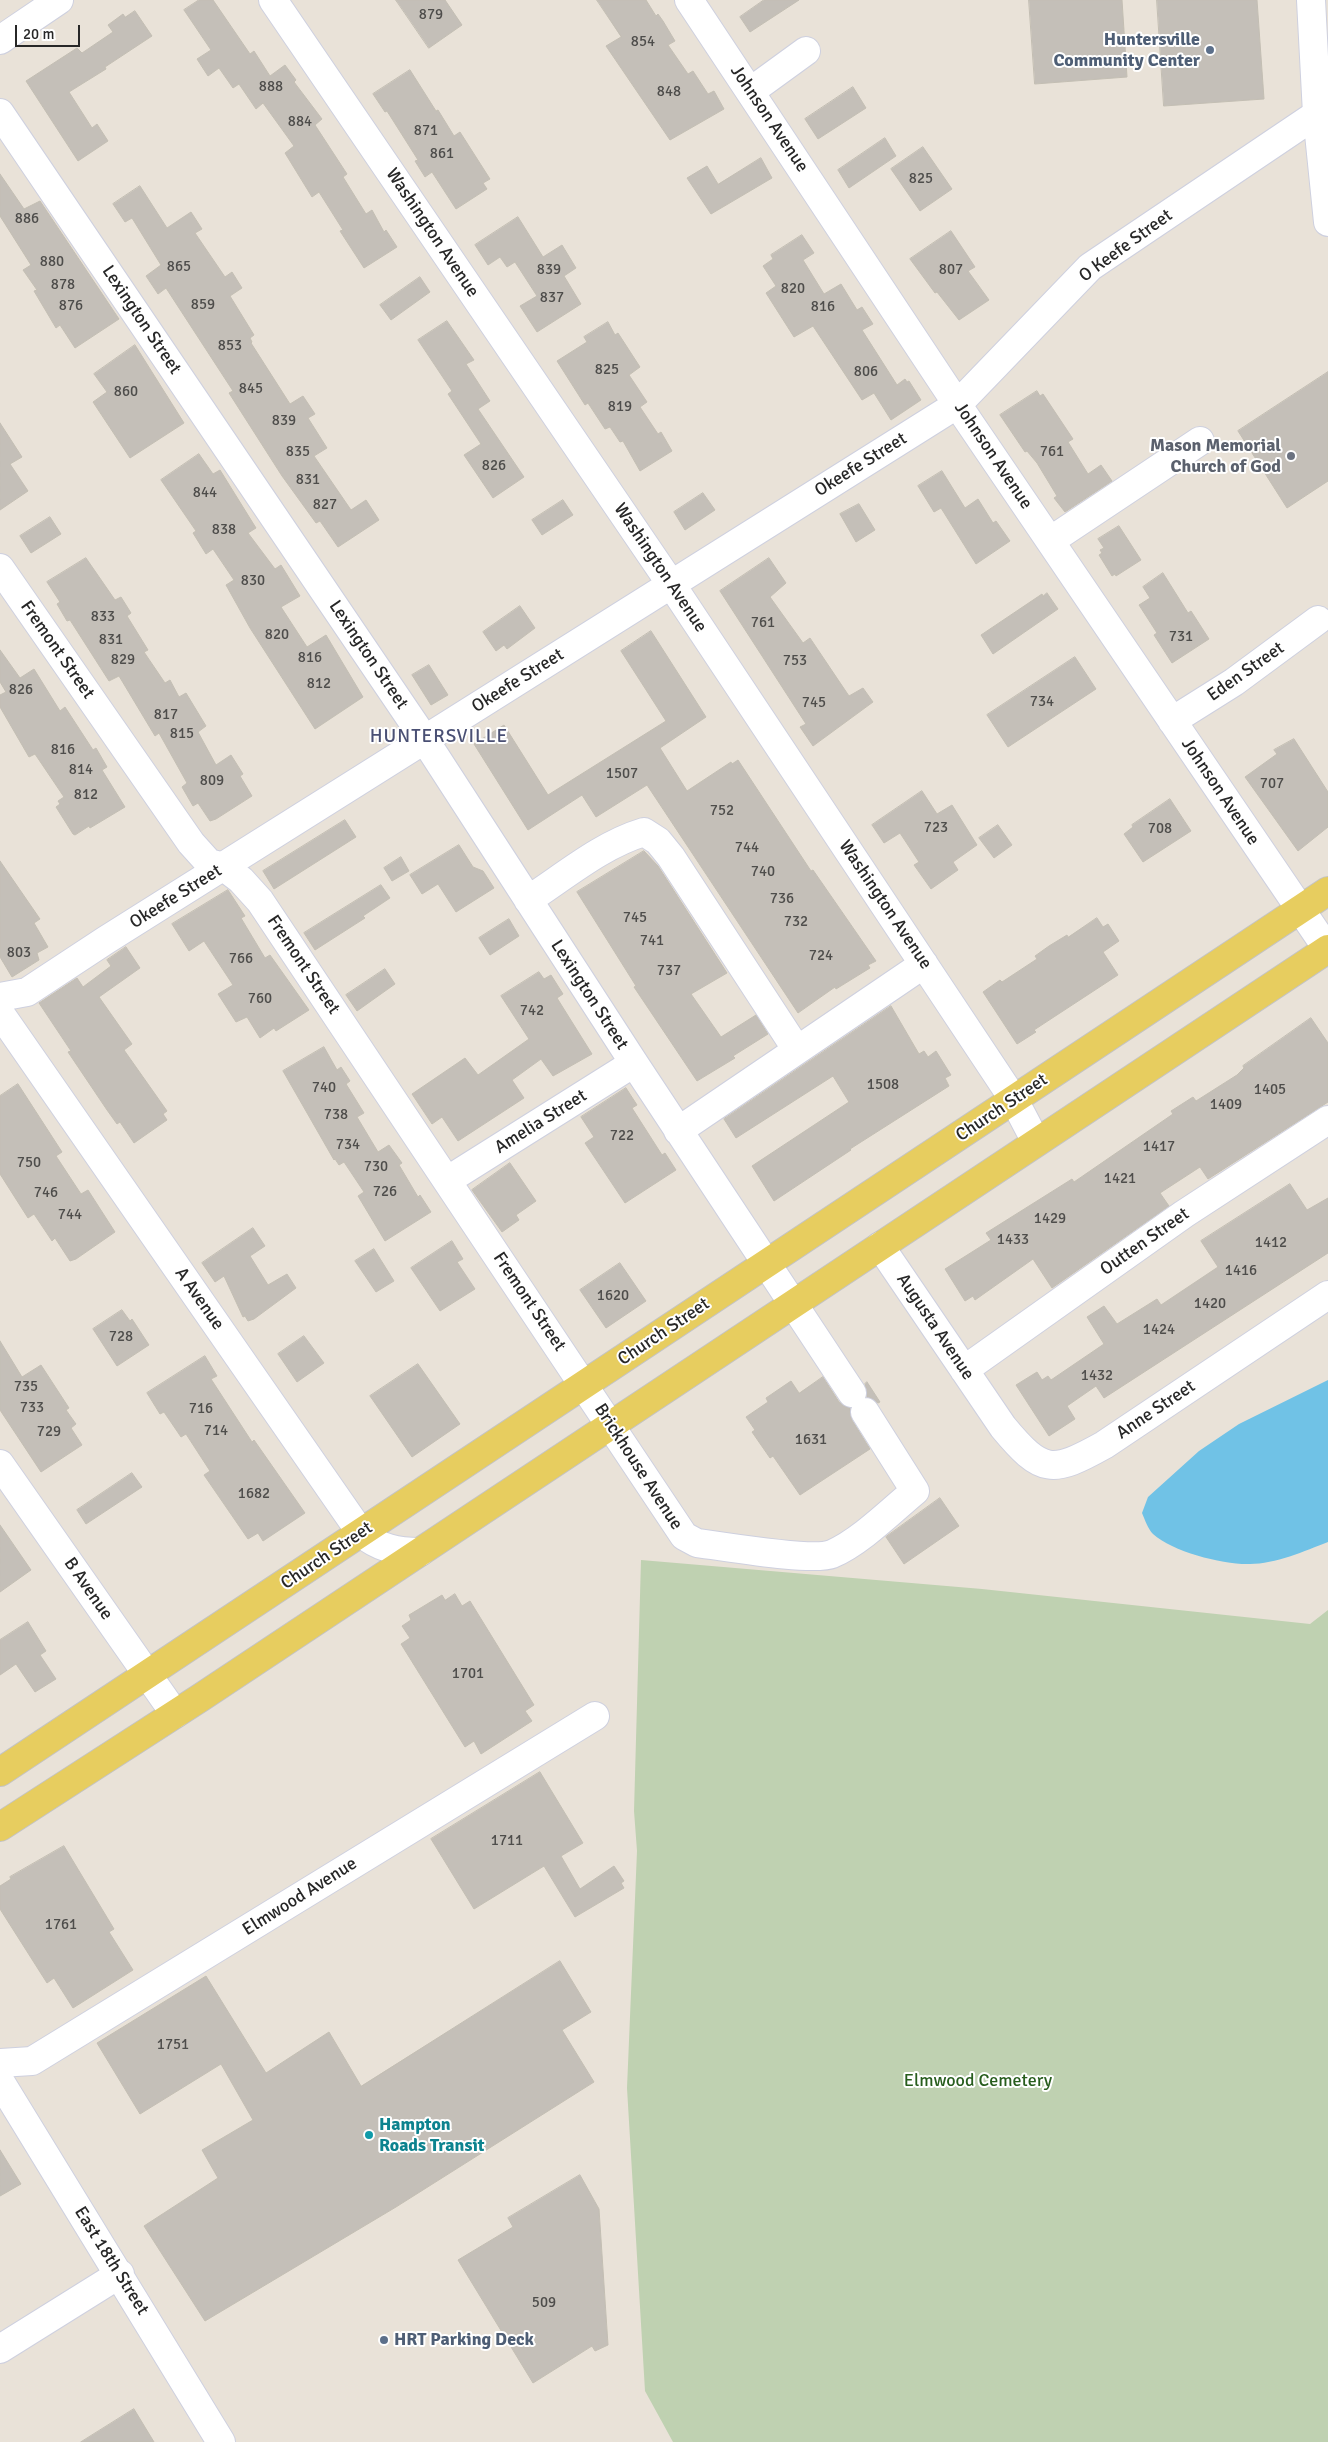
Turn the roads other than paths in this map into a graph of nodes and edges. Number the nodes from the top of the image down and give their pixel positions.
1 (59, 0) edge
2 (273, 0) edge
3 (688, 0) edge
4 (1311, 0) edge
5 (0, 40) edge
6 (1321, 47) edge
7 (806, 50) dead end
8 (751, 91) junction
9 (0, 114) edge
10 (1317, 114) junction
11 (1328, 222) edge
12 (958, 404) junction
13 (1200, 441) dead end
14 (1050, 541) junction
15 (0, 568) edge
16 (672, 584) junction
17 (1318, 620) dead end
18 (1172, 722) junction
19 (425, 740) junction
20 (224, 867) junction
21 (1328, 891) edge
22 (528, 900) junction
23 (1301, 910) junction
24 (1328, 949) edge
25 (1328, 958) edge
26 (924, 964) junction
27 (0, 997) edge
28 (0, 1013) edge
29 (797, 1050) junction
30 (634, 1063) junction
31 (1014, 1100) junction
32 (1328, 1120) edge
33 (678, 1131) junction
34 (1036, 1142) junction
35 (448, 1180) junction
36 (880, 1246) junction
37 (767, 1264) junction
38 (1328, 1295) edge
39 (793, 1304) junction
40 (964, 1370) junction
41 (584, 1385) junction
42 (989, 1407) joint
43 (610, 1426) junction
44 (0, 1464) edge
45 (914, 1491) joint
46 (361, 1533) junction
47 (420, 1552) junction
48 (148, 1675) junction
49 (175, 1714) junction
50 (595, 1716) dead end
51 (0, 1772) edge
52 (0, 1827) edge
53 (0, 2063) edge
54 (0, 2081) edge
55 (120, 2274) junction
56 (0, 2349) edge
57 (221, 2442) edge

1 - 5 street
2 - 16 street, Washington Avenue
3 - 8 street, Johnson Avenue
4 - 6 street
6 - 10 street
7 - 8 street
8 - 12 street, Johnson Avenue
9 - 19 street, Lexington Street
10 - 11 street
10 - 12 street, O Keefe Street
12 - 14 street, Johnson Avenue
12 - 16 street, Okeefe Street
13 - 14 street
14 - 18 street, Johnson Avenue
15 - 20 street, Fremont Street
16 - 19 street, Okeefe Street
16 - 26 street, Washington Avenue
17 - 18 street, Eden Street
18 - 23 street, Johnson Avenue
19 - 20 street, Okeefe Street
19 - 22 street, Lexington Street
20 - 27 street, Okeefe Street
20 - 35 street, Fremont Street
21 - 23 main road, Church Street
22 - 29 street
22 - 30 street, Lexington Street
23 - 24 street, Johnson Avenue
23 - 31 main road, Church Street
24 - 25 street
24 - 34 main road
26 - 29 street
26 - 31 street, Washington Avenue
28 - 46 street, A Avenue
29 - 33 street
30 - 33 street, Lexington Street
30 - 35 street, Amelia Street
31 - 34 street, Washington Avenue
31 - 37 main road, Church Street
32 - 40 street, Outten Street
33 - 37 street, Lexington Street
34 - 36 main road
35 - 41 street, Fremont Street
36 - 39 main road
36 - 40 street, Augusta Avenue
37 - 39 street, Lexington Street
37 - 41 main road, Church Street
38 - 42 street, Anne Street
39 - 43 main road
39 - 45 street, Lexington Street
40 - 42 street, Augusta Avenue
41 - 43 street, Brickhouse Avenue
41 - 46 main road, Church Street
43 - 45 street, Brickhouse Avenue
43 - 47 main road
44 - 48 street, B Avenue
46 - 47 street, A Avenue
46 - 48 main road, Church Street
47 - 49 main road
48 - 49 street, B Avenue
48 - 51 main road, Church Street
49 - 52 main road
50 - 53 street, Elmwood Avenue
54 - 55 street, East 18th Street
55 - 56 street
55 - 57 street, East 18th Street

